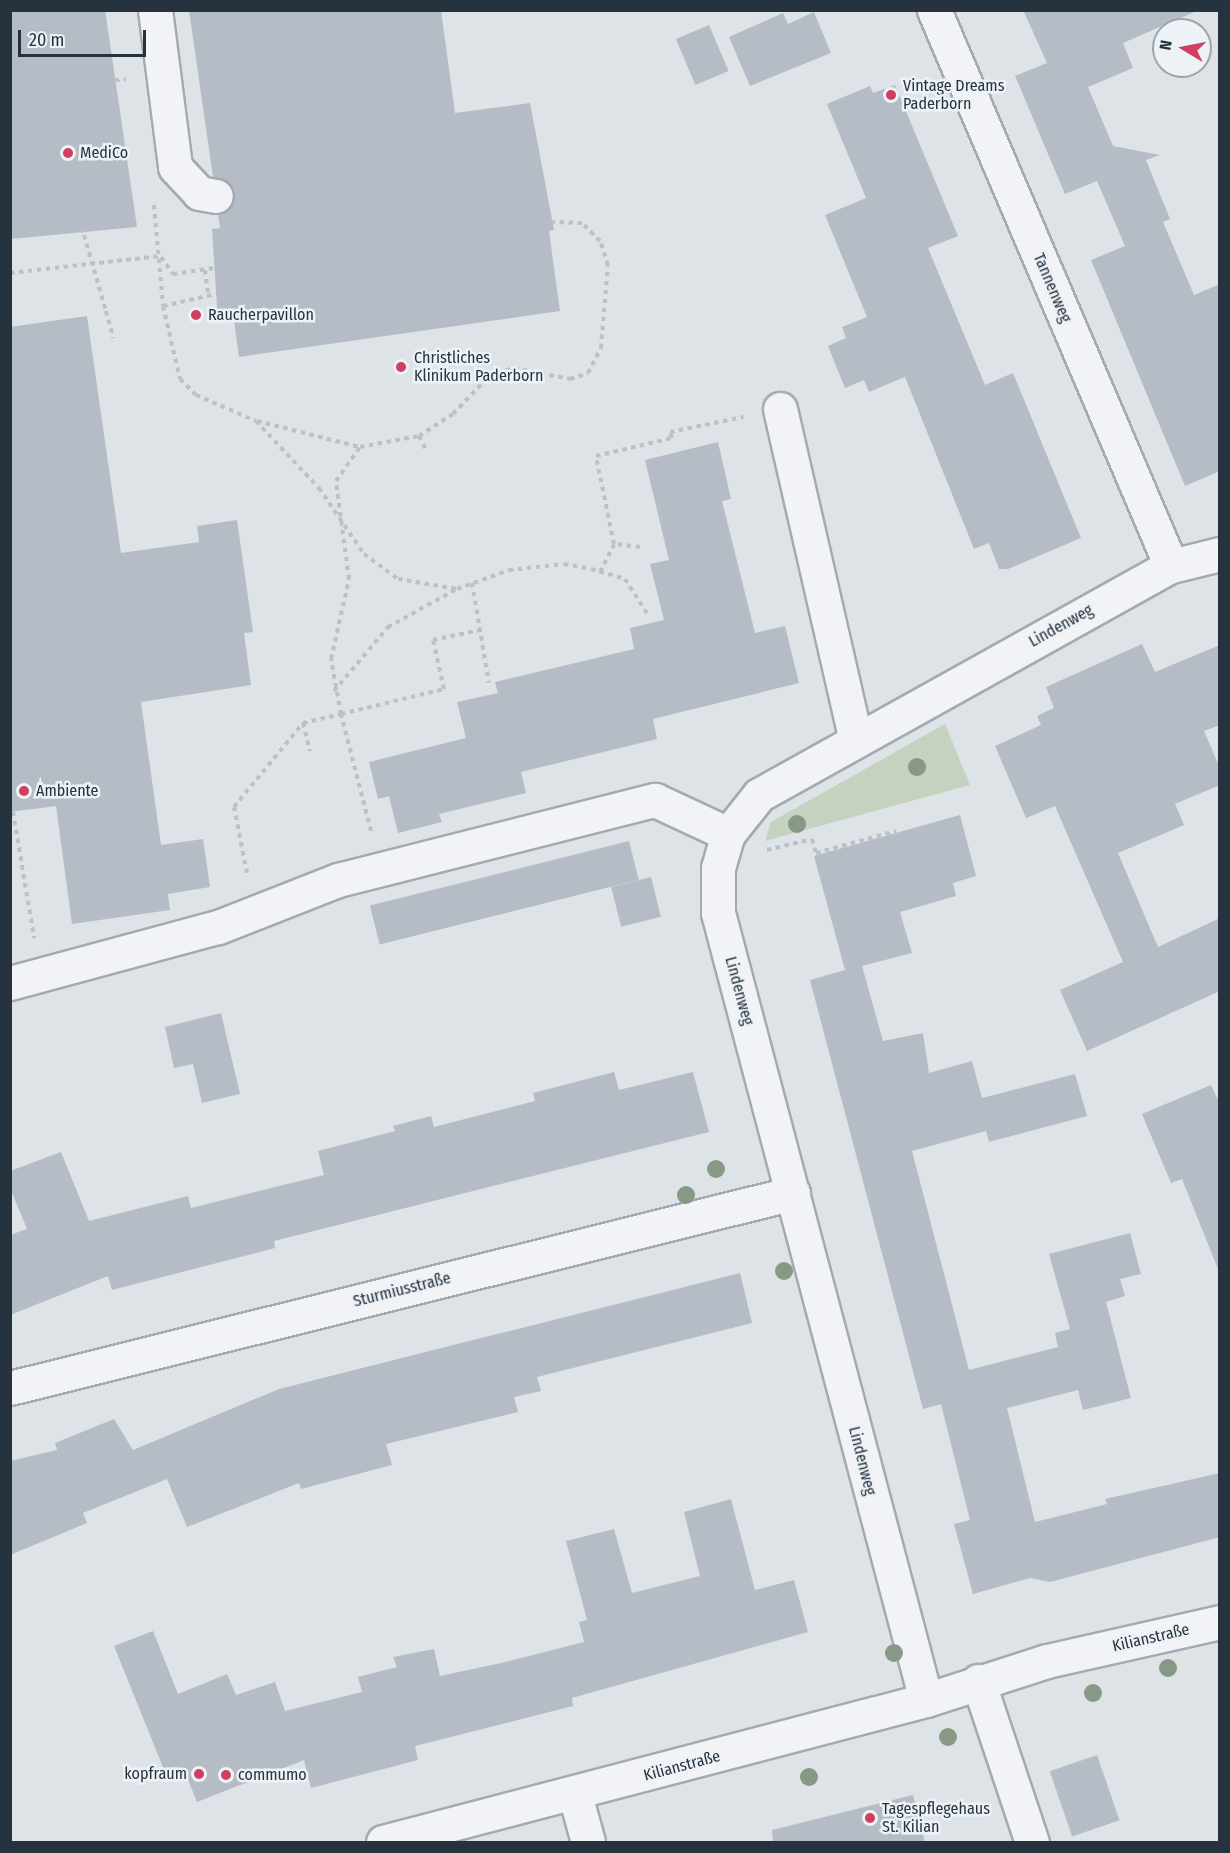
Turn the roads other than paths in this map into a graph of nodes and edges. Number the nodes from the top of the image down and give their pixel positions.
1 (156, 10) edge
2 (934, 10) edge
3 (216, 196) dead end
4 (780, 409) road end
5 (1220, 554) edge
6 (1171, 566) junction
7 (856, 740) junction
8 (728, 834) junction
9 (25, 979) edge
10 (793, 1193) junction
11 (10, 1388) edge
12 (1220, 1622) edge
13 (978, 1681) junction
14 (926, 1700) junction
15 (575, 1795) junction
16 (383, 1842) edge
17 (588, 1842) edge
18 (1032, 1842) edge

1 - 3 street
2 - 6 street, Tannenweg
4 - 7 street
5 - 6 street, Lindenweg
6 - 7 street, Lindenweg
7 - 8 street, Lindenweg
8 - 9 street
8 - 10 street, Lindenweg
10 - 11 street, Sturmiusstraße
10 - 14 street, Lindenweg
12 - 13 street, Kilianstraße
13 - 14 street, Kilianstraße
13 - 18 street
14 - 15 street, Kilianstraße
15 - 16 street, Kilianstraße
15 - 17 street

